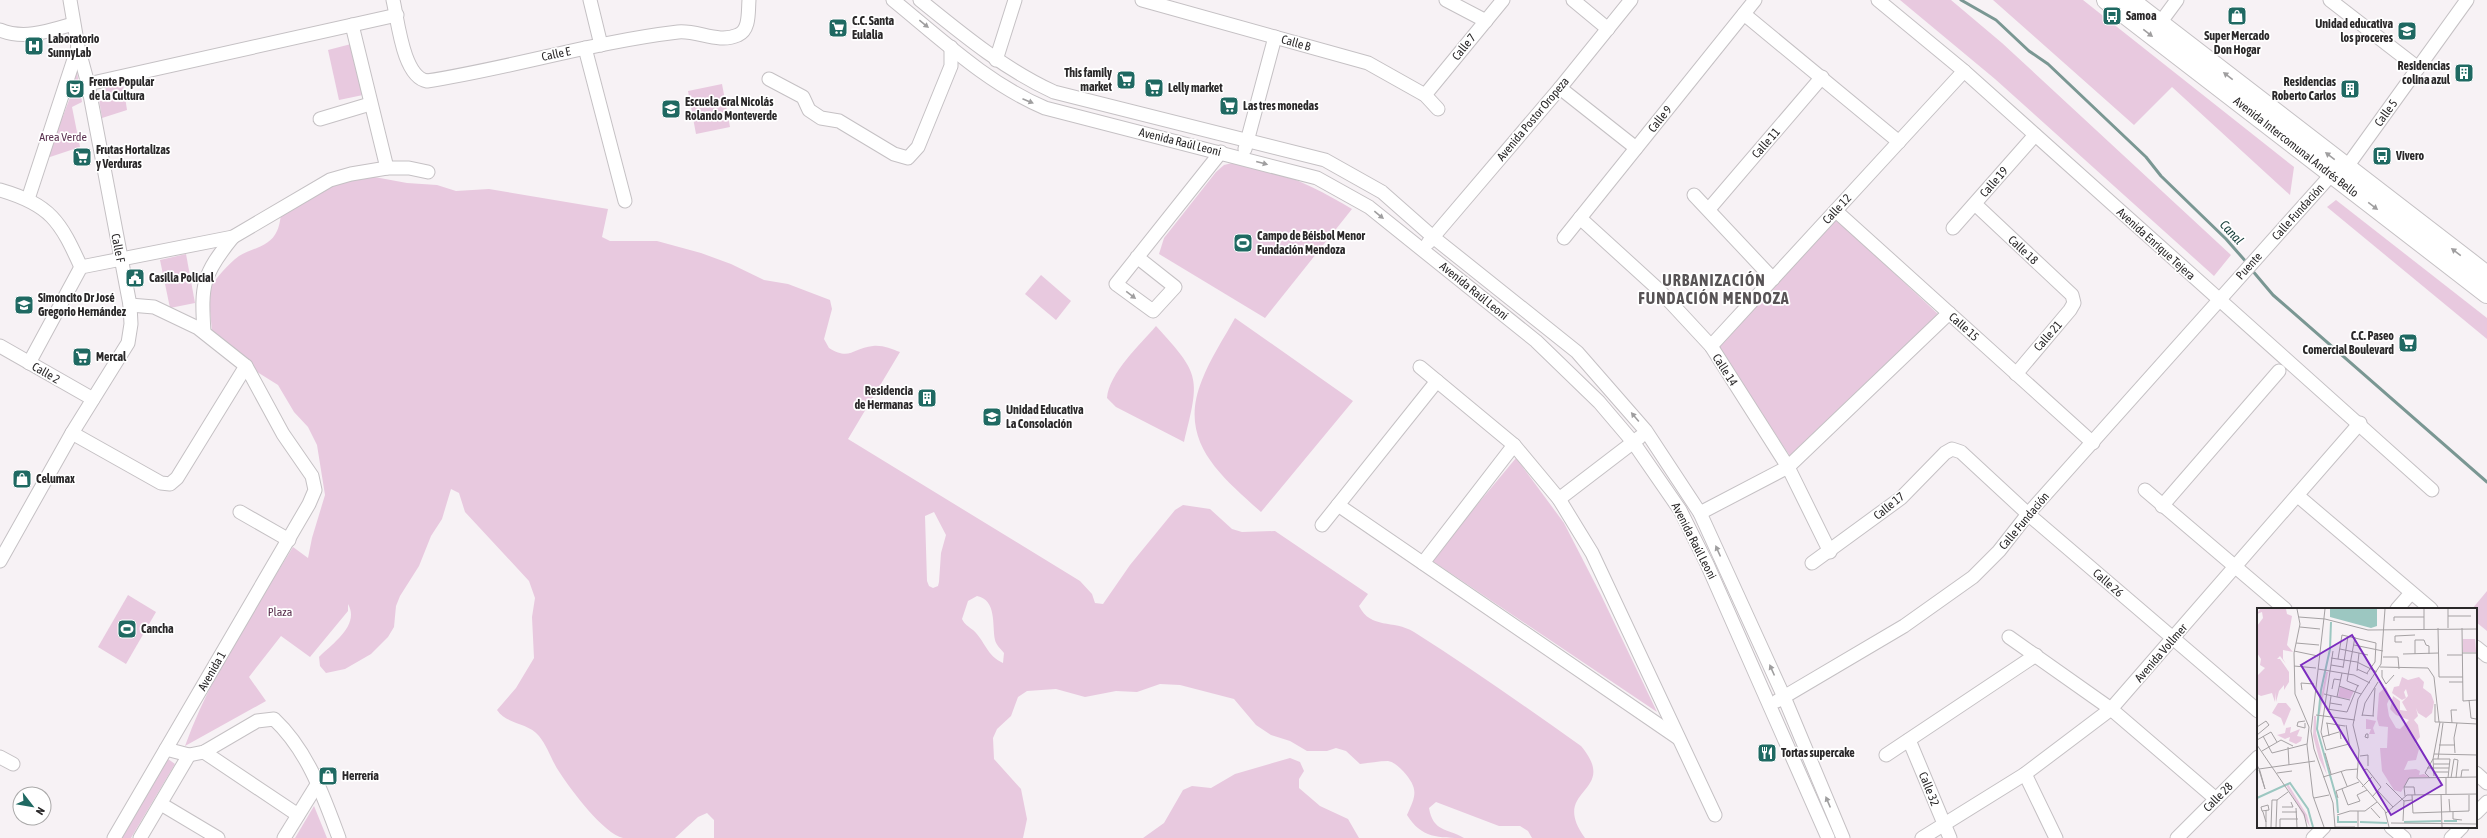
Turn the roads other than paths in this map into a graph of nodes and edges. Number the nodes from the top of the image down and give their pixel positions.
1 (70, 0) edge
2 (393, 0) edge
3 (590, 0) edge
4 (749, 0) edge
5 (893, 0) edge
6 (920, 0) edge
7 (1015, 0) edge
8 (1142, 0) edge
9 (1446, 0) edge
10 (1503, 0) edge
11 (1573, 0) edge
12 (1631, 0) edge
13 (1755, 0) edge
14 (1878, 0) edge
15 (2106, 0) edge
16 (2130, 0) edge
17 (2177, 0) edge
18 (2330, 0) edge
19 (2468, 0) edge
20 (1180, 5) edge
21 (1744, 14) junction
22 (397, 15) junction
23 (1486, 21) junction
24 (2160, 23) junction
25 (73, 24) junction
26 (352, 25) junction
27 (1608, 29) junction
28 (0, 30) edge
29 (1275, 37) junction
30 (601, 45) junction
31 (78, 47) junction
32 (951, 47) junction
33 (585, 48) junction
34 (996, 60) junction
35 (2418, 68) junction
36 (1964, 71) junction
37 (1822, 77) junction
38 (769, 79) dead end
39 (88, 84) junction
40 (1560, 88) junction
41 (1057, 93) junction
42 (1425, 95) junction
43 (370, 104) junction
44 (1438, 108) dead end
45 (1052, 109) junction
46 (320, 120) dead end
47 (2035, 134) junction
48 (1247, 140) junction
49 (1899, 142) junction
50 (1636, 148) junction
51 (1221, 152) junction
52 (1243, 158) junction
53 (387, 168) junction
54 (428, 172) dead end
55 (2339, 172) junction
56 (0, 190) edge
57 (1694, 195) dead end
58 (28, 199) junction
59 (625, 201) dead end
60 (1974, 204) junction
61 (1709, 209) junction
62 (1836, 211) junction
63 (1580, 218) junction
64 (1953, 228) dead end
65 (1433, 237) junction
66 (233, 238) junction
67 (1564, 238) dead end
68 (2265, 249) joint
69 (1422, 250) junction
70 (1137, 257) dead end
71 (120, 260) junction
72 (82, 267) junction
73 (2486, 272) edge
74 (1773, 279) junction
75 (2234, 284) joint
76 (2487, 294) edge
77 (2072, 295) joint
78 (2219, 301) junction
79 (130, 305) junction
80 (1949, 313) junction
81 (204, 332) junction
82 (0, 346) edge
83 (1711, 346) junction
84 (28, 363) junction
85 (246, 366) junction
86 (1420, 367) dead end
87 (2279, 371) dead end
88 (2016, 374) junction
89 (1437, 381) junction
90 (93, 399) junction
91 (2360, 423) junction
92 (1646, 431) junction
93 (72, 433) junction
94 (1633, 442) junction
95 (2093, 443) junction
96 (1514, 445) junction
97 (1961, 452) joint
98 (1788, 467) junction
99 (2144, 490) dead end
100 (2432, 490) dead end
101 (2298, 496) junction
102 (1559, 499) junction
103 (1338, 505) junction
104 (2162, 506) junction
105 (240, 512) dead end
106 (1700, 513) junction
107 (2028, 514) junction
108 (1322, 525) dead end
109 (289, 540) junction
110 (1830, 552) junction
111 (0, 561) edge
112 (1423, 563) junction
113 (1812, 563) dead end
114 (2236, 568) junction
115 (2411, 593) junction
116 (2284, 608) edge
117 (2398, 608) edge
118 (2430, 608) edge
119 (2009, 636) dead end
120 (2173, 639) junction
121 (2477, 648) edge
122 (2036, 655) junction
123 (2487, 656) edge
124 (1784, 697) junction
125 (1768, 706) junction
126 (2111, 709) junction
127 (2257, 710) edge
128 (1678, 738) junction
129 (1909, 740) junction
130 (166, 749) junction
131 (204, 752) junction
132 (189, 755) junction
133 (1886, 755) dead end
134 (0, 757) edge
135 (2257, 758) edge
136 (13, 764) dead end
137 (2025, 774) junction
138 (2477, 774) edge
139 (318, 783) junction
140 (2487, 783) edge
141 (2216, 799) junction
142 (2487, 802) edge
143 (161, 804) junction
144 (2477, 812) edge
145 (298, 815) junction
146 (1715, 816) dead end
147 (1944, 825) junction
148 (2323, 828) edge
149 (2392, 828) edge
150 (2461, 828) edge
151 (212, 836) edge
152 (114, 838) edge
153 (140, 838) edge
154 (284, 838) edge
155 (339, 838) edge
156 (1828, 838) edge
157 (1843, 838) edge
158 (1922, 838) edge
159 (1950, 838) edge
160 (2056, 838) edge
161 (2177, 838) edge
162 (2313, 838) edge
163 (2404, 838) edge
164 (2451, 838) edge

1 - 25 street, Calle F
2 - 22 street, Calle E
3 - 30 street
4 - 30 street, Calle E
5 -> 32 street, Avenida Raúl Leoni
6 - 34 street, Avenida Raúl Leoni
7 - 34 street
8 - 20 street, Calle B
9 - 23 street
10 - 23 street, Calle 7
11 - 27 street
12 - 27 street, Avenida Postor Oropeza
13 - 21 street, Calle 9
14 - 36 street, Avenida Enrique Tejera
15 -> 55 main road, Avenida Intercomunal Andrés Bello
16 - 24 main road, Avenida Intercomunal Andrés Bello
17 - 24 street
18 - 35 street
19 - 35 street, Calle 5
20 - 29 street, Calle B
21 - 37 street
21 - 50 street, Calle 9
22 - 26 street
22 - 33 street, Calle E
23 - 42 street, Calle 7
55 -> 24 main road, Avenida Intercomunal Andrés Bello
25 - 28 street
25 - 31 street, Calle F
26 - 39 street
26 - 43 street
27 - 40 street, Avenida Postor Oropeza
29 - 42 street, Calle B
29 - 48 street
30 - 33 street, Calle E
31 - 39 street, Calle F
31 - 58 street
32 - 38 street
32 -> 45 street, Avenida Raúl Leoni
33 - 59 street
34 - 41 street, Avenida Raúl Leoni
35 - 55 street, Calle 5
36 - 47 street, Avenida Enrique Tejera
36 - 49 street, Calle 12
37 - 49 street
37 - 61 street, Calle 11
39 - 71 street, Calle F
40 - 50 street
40 - 65 street, Avenida Postor Oropeza
41 - 45 street
41 - 48 street, Avenida Raúl Leoni
42 - 44 street, Calle B
43 - 46 street
43 - 53 street
45 - 51 street, Avenida Raúl Leoni
47 - 60 street, Calle 19
47 - 78 street, Avenida Enrique Tejera
48 - 52 street
48 - 65 street, Avenida Raúl Leoni
49 - 62 street, Calle 12
50 - 63 street, Calle 9
51 - 52 street, Avenida Raúl Leoni
51 - 70 street
52 -> 69 street, Avenida Raúl Leoni
53 - 54 street
53 - 66 street
55 - 68 street, Calle Fundación
73 -> 55 main road, Avenida Intercomunal Andrés Bello
55 -> 76 main road, Avenida Intercomunal Andrés Bello
56 - 58 street
57 - 61 street
58 - 72 street
60 - 64 street, Calle 19
60 - 77 street, Calle 18
61 - 74 street
62 - 74 street, Calle 12
62 - 80 street, Calle 15
63 - 67 street, Calle 9
63 - 83 street, Calle 14
65 - 69 street, Avenida Postor Oropeza
92 -> 65 street, Avenida Raúl Leoni
66 - 71 street
66 - 81 street
68 - 75 street, Puente
69 - 94 street, Avenida Raúl Leoni
71 - 72 street
71 - 79 street, Calle F
72 - 84 street
74 - 83 street, Calle 12
75 - 78 street, Calle Fundación
77 - 88 street, Calle 21
78 - 91 street, Avenida Enrique Tejera
78 - 95 street, Calle Fundación
79 - 81 street
79 - 90 street, Calle F
80 - 88 street, Calle 15
80 - 98 street
81 - 85 street
82 - 84 street, Calle 2
83 - 98 street, Calle 14
84 - 90 street, Calle 2
85 - 93 street
85 - 109 street, Avenida 1
86 - 89 street
87 - 104 street
88 - 95 street, Calle 15
89 - 96 street
89 - 103 street
90 - 93 street, Calle F
91 - 100 street, Avenida Enrique Tejera
91 - 101 street, Avenida Vollmer
92 - 94 street
92 - 106 street, Avenida Raúl Leoni
93 - 111 street, Calle F
94 - 102 street
94 - 125 street, Avenida Raúl Leoni
95 - 107 street, Calle Fundación
96 - 102 street
96 - 112 street
97 - 107 street, Calle 26
97 - 110 street, Calle 17
98 - 106 street
98 - 110 street, Calle 14
99 - 104 street
101 - 114 street, Avenida Vollmer
101 - 115 street
102 - 128 street
103 - 108 street
103 - 112 street
104 - 114 street
105 - 109 street
124 -> 106 street, Avenida Raúl Leoni
107 - 120 street, Calle 26
107 - 124 street, Calle Fundación
109 - 130 street, Avenida 1
110 - 113 street, Calle 17
112 - 128 street
114 - 116 street
114 - 120 street, Avenida Vollmer
115 - 117 street
115 - 118 street
119 - 122 street
120 - 126 street, Avenida Vollmer
120 - 127 street, Calle 26
121 - 123 street
122 - 126 street
122 - 129 street
124 - 125 street, Calle Fundación
157 -> 124 street, Avenida Raúl Leoni
125 - 156 street, Avenida Raúl Leoni
126 - 137 street, Avenida Vollmer
126 - 141 street
128 - 146 street
129 - 133 street
129 - 147 street, Calle 32
130 - 132 street
130 - 152 street, Avenida 1
131 - 132 street
131 - 139 street
131 - 145 street
132 - 143 street
134 - 136 street
135 - 141 street, Calle 28
137 - 147 street, Avenida Vollmer
137 - 160 street
138 - 140 street
139 - 145 street
139 - 155 street
141 - 161 street, Calle 28
142 - 144 street
143 - 151 street
143 - 153 street
145 - 154 street
147 - 158 street, Avenida Vollmer
147 - 159 street, Calle 32
148 - 162 street
149 - 163 street
150 - 164 street

